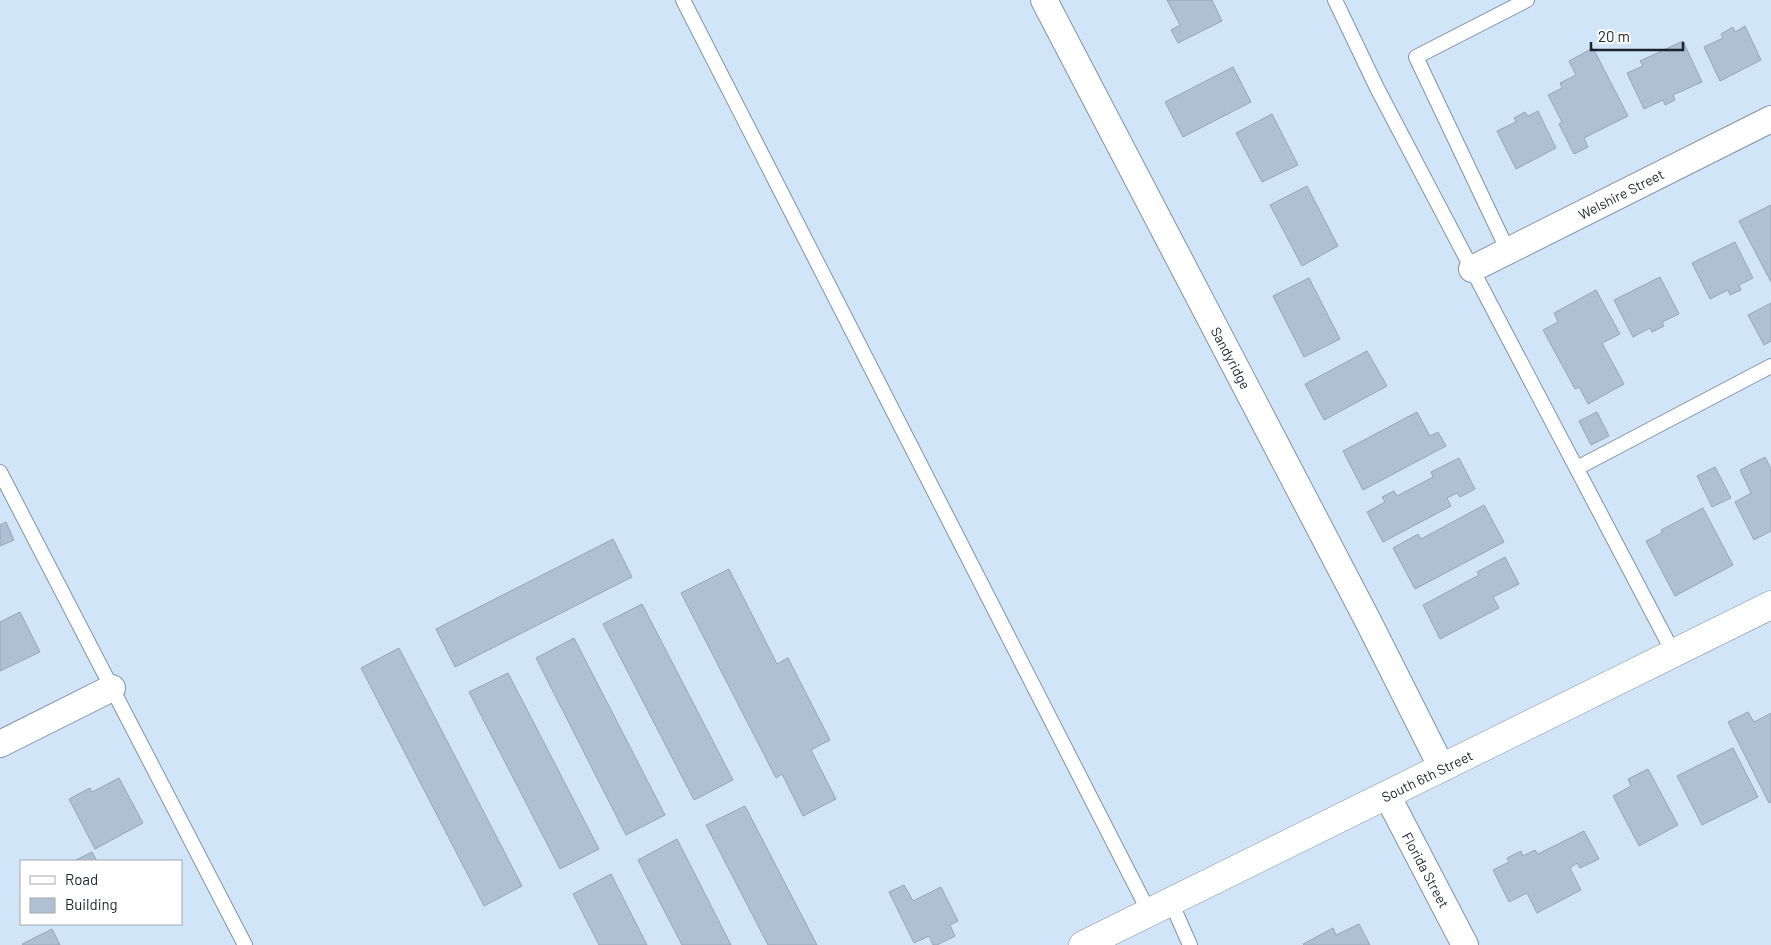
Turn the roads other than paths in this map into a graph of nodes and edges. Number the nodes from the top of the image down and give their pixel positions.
1 (683, 0) edge
2 (1044, 0) edge
3 (1335, 0) edge
4 (1527, 0) edge
5 (1771, 119) edge
6 (1508, 251) junction
7 (1472, 269) junction
8 (1771, 366) edge
9 (1577, 468) junction
10 (0, 472) edge
11 (1771, 605) edge
12 (1674, 654) junction
13 (112, 688) junction
14 (0, 744) edge
15 (1442, 768) junction
16 (1387, 796) junction
17 (1160, 907) junction
18 (245, 945) edge
19 (1083, 945) edge
20 (1190, 945) edge
21 (1466, 945) edge

1 - 17 lane
2 - 15 street, Sandyridge
3 - 7 lane
4 - 6 lane
5 - 6 street, Welshire Street
6 - 7 street, Welshire Street
7 - 9 lane
8 - 9 lane
9 - 12 lane
10 - 13 lane
11 - 12 street, South 6th Street
12 - 15 street, South 6th Street
13 - 14 street
13 - 18 lane
15 - 16 street, South 6th Street
16 - 17 street, South 6th Street
16 - 21 street, Florida Street
17 - 19 street, South 6th Street
17 - 20 lane

